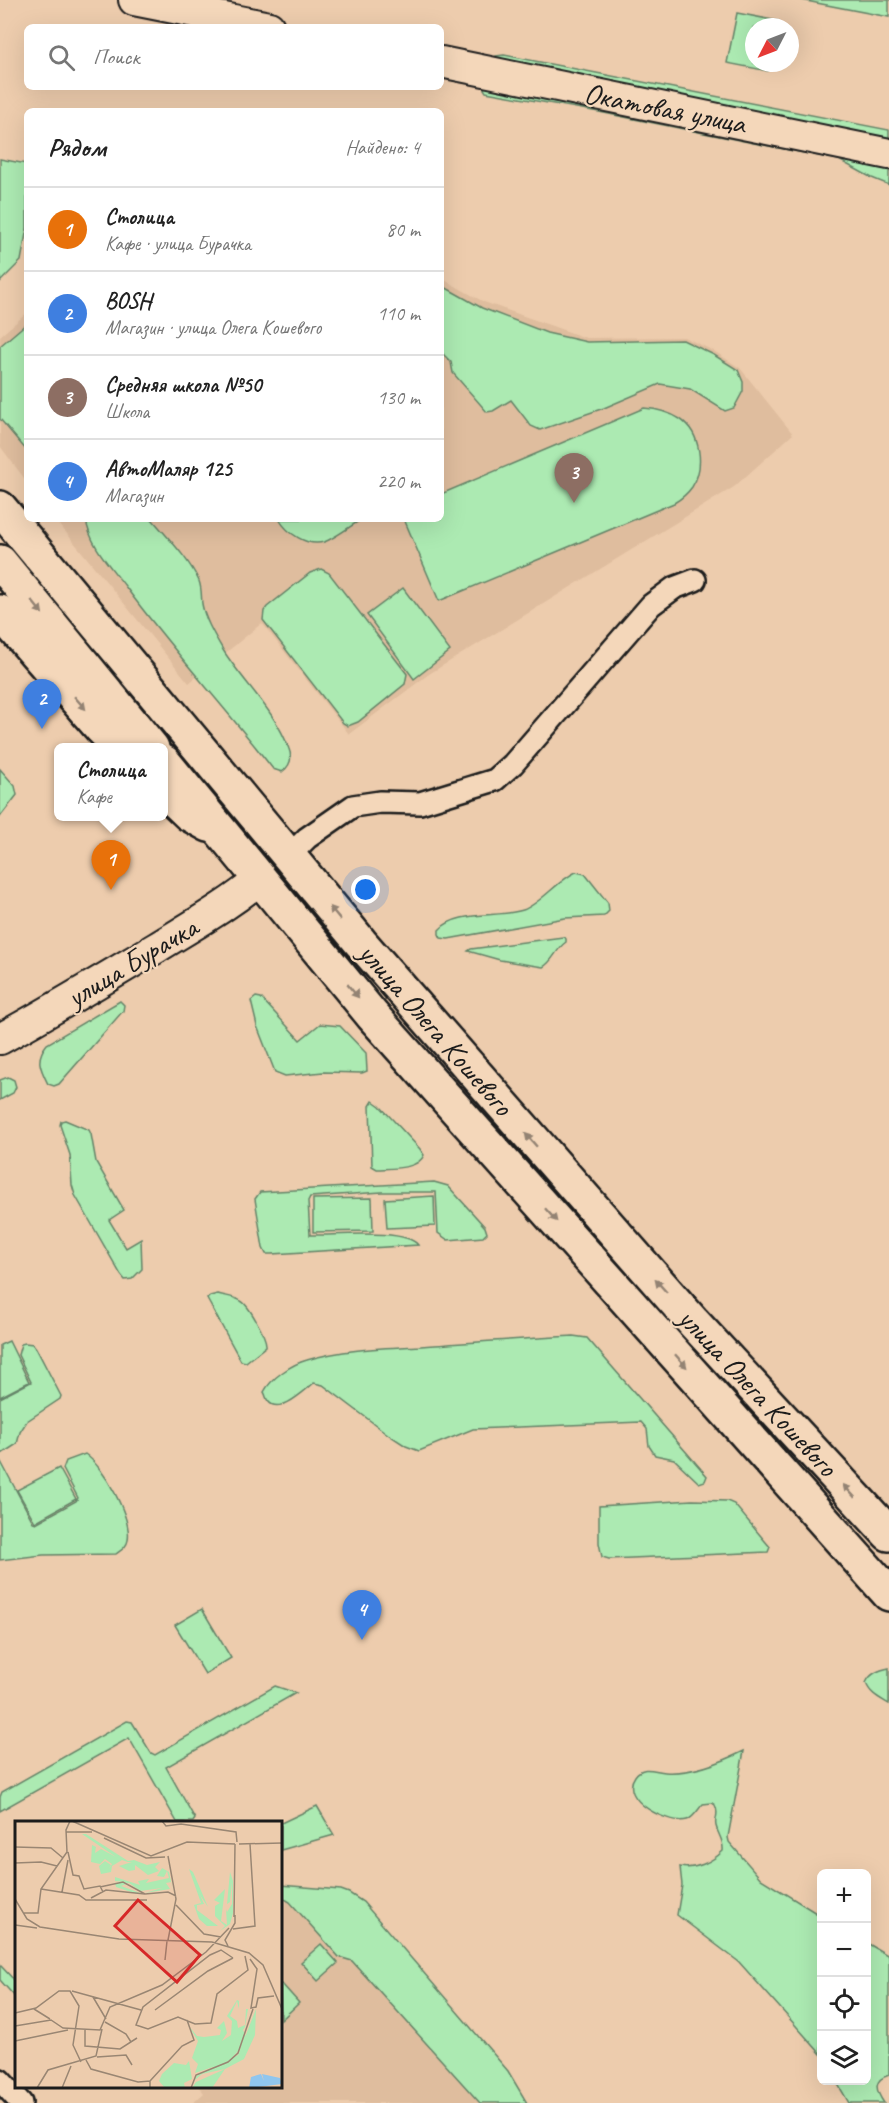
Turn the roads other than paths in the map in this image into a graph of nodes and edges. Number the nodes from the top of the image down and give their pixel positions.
1 (134, 0) edge
2 (254, 24) edge
3 (444, 63) edge
4 (889, 154) edge
5 (0, 508) edge
6 (0, 562) edge
7 (695, 580) dead end
8 (0, 612) edge
9 (117, 743) edge
10 (149, 743) edge
11 (168, 767) edge
12 (168, 793) edge
13 (221, 832) junction
14 (289, 856) junction
15 (260, 879) junction
16 (0, 1039) edge
17 (889, 1534) edge
18 (889, 1594) edge
19 (0, 2080) edge
20 (21, 2103) edge

1 - 2 main road
3 - 4 main road, Окатовая улица
5 - 14 main road, улица Олега Кошевого
6 -> 10 main road
7 - 14 street
8 -> 9 main road
11 - 13 main road, улица Олега Кошевого
12 - 13 main road
13 - 15 main road, улица Олега Кошевого
17 -> 14 main road, улица Олега Кошевого
15 - 16 main road, улица Бурачка
15 -> 18 main road, улица Олега Кошевого
19 - 20 street

